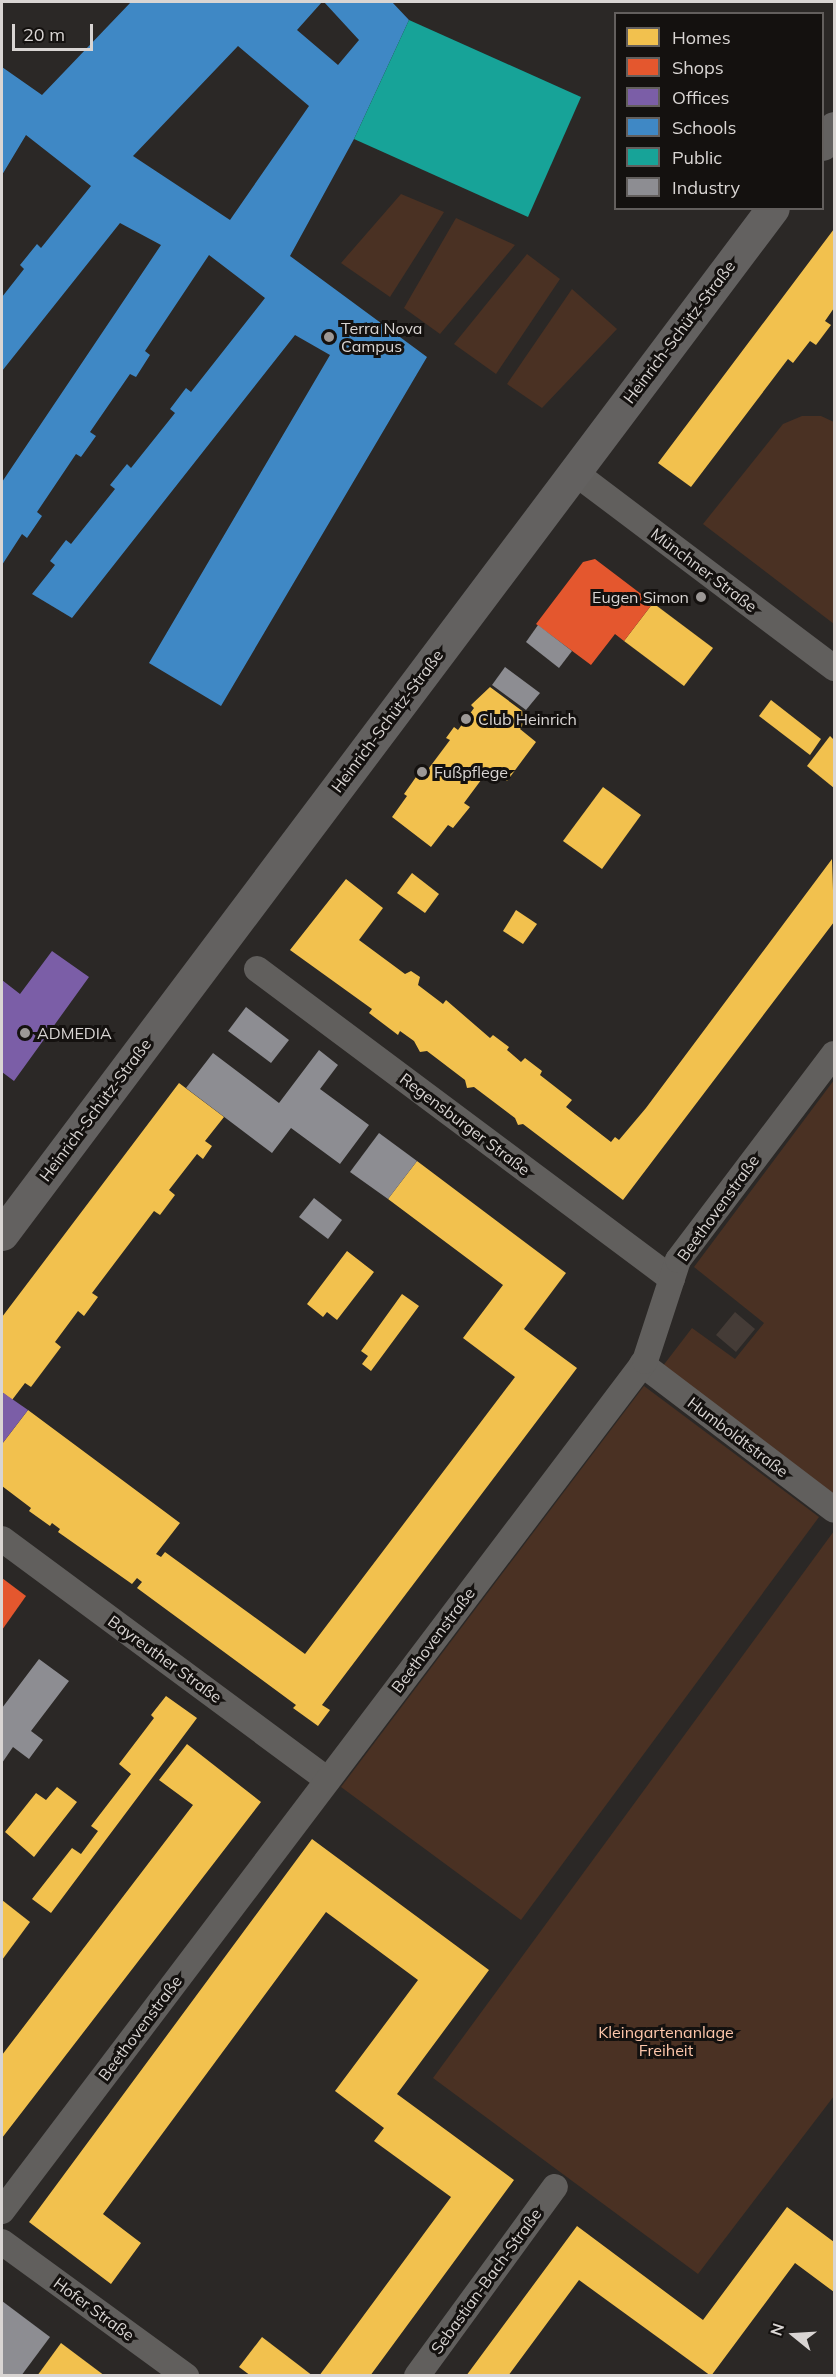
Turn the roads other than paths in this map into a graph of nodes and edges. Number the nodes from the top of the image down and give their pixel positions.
1 (834, 128) edge
2 (824, 141) edge
3 (771, 210) edge
4 (574, 472) junction
5 (834, 668) edge
6 (257, 969) dead end
7 (834, 1054) edge
8 (2, 1234) edge
9 (672, 1279) junction
10 (642, 1364) junction
11 (834, 1510) edge
12 (2, 1539) edge
13 (328, 1780) junction
14 (555, 2187) dead end
15 (2, 2211) edge
16 (2, 2242) edge
17 (186, 2376) edge
18 (417, 2376) edge

1 - 2 main road
3 - 4 main road, Heinrich-Schütz-Straße
4 - 5 street, Münchner Straße
4 - 8 main road, Heinrich-Schütz-Straße
6 - 9 street, Regensburger Straße
7 - 9 street, Beethovenstraße
9 - 10 street, Beethovenstraße
10 - 11 street, Humboldtstraße
10 - 13 street, Beethovenstraße
12 - 13 street, Bayreuther Straße
13 - 15 street, Beethovenstraße
14 - 18 street, Sebastian-Bach-Straße
16 - 17 street, Hofer Straße

